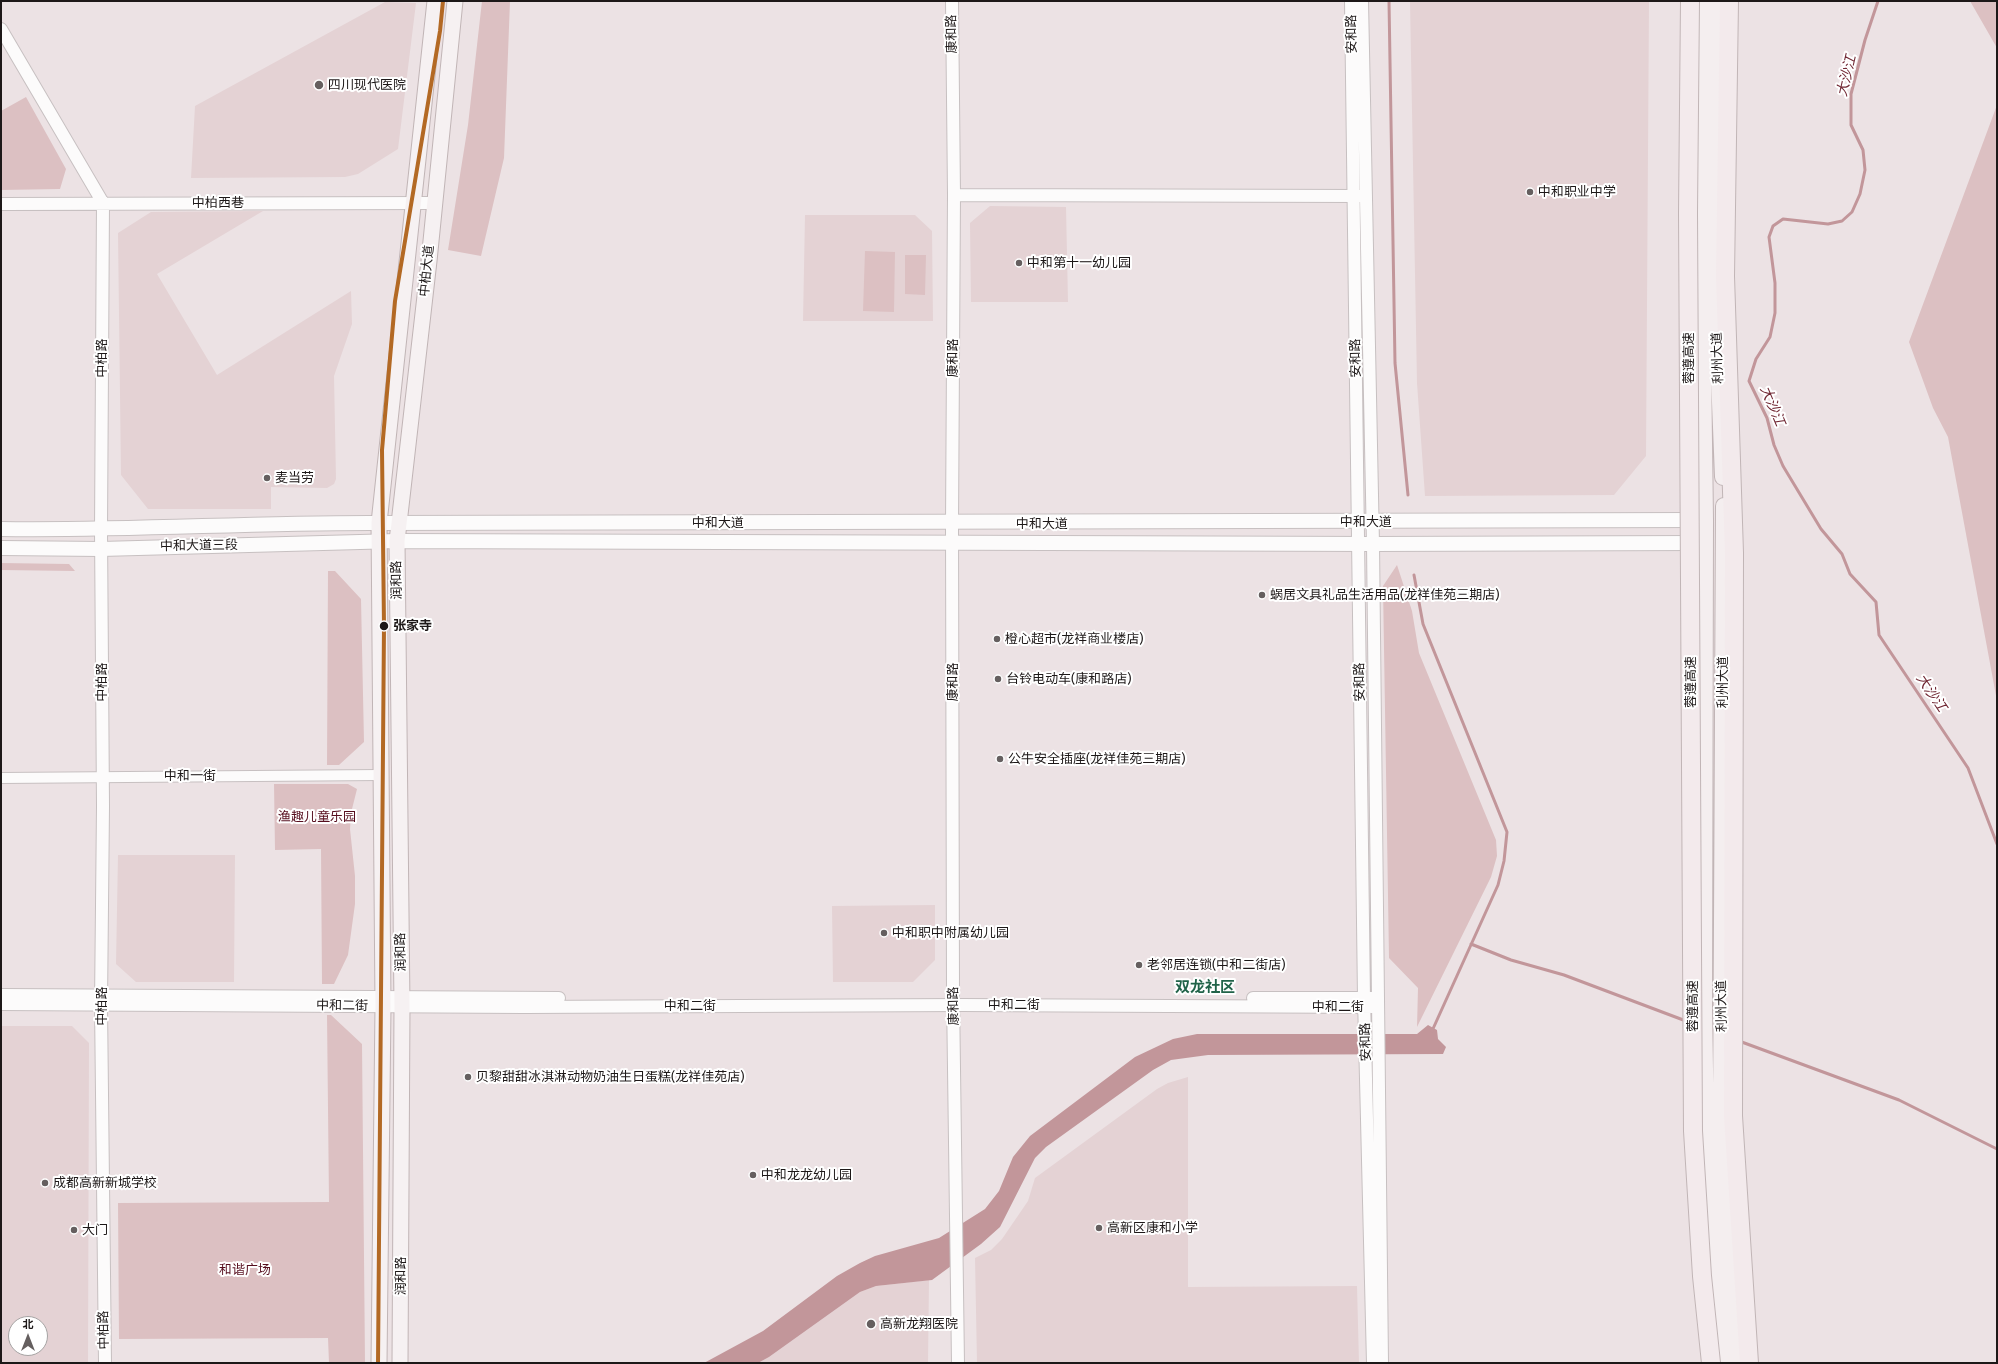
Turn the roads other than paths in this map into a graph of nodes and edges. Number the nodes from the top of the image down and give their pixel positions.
1 (435, 1) edge
2 (455, 1) edge
3 (952, 1) edge
4 (1351, 1) edge
5 (1362, 1) edge
6 (1690, 1) edge
7 (1702, 1) edge
8 (1716, 1) edge
9 (1729, 1) edge
10 (1, 30) edge
11 (954, 195) junction
12 (1360, 196) junction
13 (415, 202) junction
14 (103, 203) junction
15 (434, 203) junction
16 (1, 204) edge
17 (1705, 520) junction
18 (379, 523) junction
19 (398, 523) junction
20 (1358, 523) junction
21 (1372, 523) junction
22 (952, 524) junction
23 (1, 529) edge
24 (101, 530) junction
25 (397, 541) junction
26 (379, 542) junction
27 (952, 542) junction
28 (1705, 543) junction
29 (1358, 544) junction
30 (1373, 544) junction
31 (1, 548) edge
32 (101, 549) junction
33 (380, 775) junction
34 (103, 776) junction
35 (1, 778) edge
36 (1, 994) edge
37 (101, 999) junction
38 (383, 1002) junction
39 (402, 1002) junction
40 (954, 1002) junction
41 (1365, 1002) junction
42 (1378, 1002) junction
43 (1, 1004) edge
44 (1373, 1037) junction
45 (1373, 1067) junction
46 (105, 1363) edge
47 (379, 1363) edge
48 (400, 1363) edge
49 (958, 1363) edge
50 (1374, 1363) edge
51 (1382, 1363) edge
52 (1711, 1363) edge
53 (1727, 1363) edge
54 (1740, 1363) edge
55 (1749, 1363) edge

1 - 13 main road, 中柏大道
2 - 15 main road, 中柏大道
3 - 11 street, 康和路
4 - 12 street, 安和路
5 - 12 street, 安和路
6 - 52 highway, 蓉遵高速, bridge
7 - 17 highway, 利州大道
8 - 54 highway, 利州大道
9 - 55 highway
10 - 14 street
11 - 12 street
11 - 22 street, 康和路
12 - 20 street, 安和路
12 - 21 street, 安和路
13 - 14 street, 中柏西巷
13 - 15 street, 中柏西巷
13 - 18 main road, 中柏大道
14 - 16 street, 中柏西巷
14 - 24 street, 中柏路
15 - 19 main road, 中柏大道
17 - 21 main road, 中和大道
17 - 28 highway, 利州大道
18 - 19 main road, 中和大道
18 - 24 main road, 中和大道三段
18 - 26 main road, 中柏大道
19 - 22 main road, 中和大道
19 - 25 main road, 中柏大道
20 - 21 main road, 中和大道
20 - 22 main road, 中和大道
20 - 29 street, 安和路
21 - 30 street, 安和路
22 - 27 street, 康和路
23 - 24 main road, 中和大道三段
24 - 32 street, 中柏路
25 - 26 main road, 中和大道三段
25 - 27 main road, 中和大道
25 - 39 main road, 润和路
26 - 32 main road, 中和大道三段
26 - 33 main road, 润和路
27 - 29 main road, 中和大道
27 - 40 street, 康和路
28 - 30 main road, 中和大道
28 - 53 highway, 利州大道
29 - 30 main road, 中和大道
29 - 41 street, 安和路
30 - 42 street, 安和路
31 - 32 main road, 中和大道三段
32 - 34 street, 中柏路
33 - 34 street, 中和一街
33 - 38 main road, 润和路
34 - 35 street, 中和一街
34 - 37 street, 中柏路
36 - 37 street, 中和二街
37 - 38 street, 中和二街
37 - 43 street, 中和二街
37 - 46 street, 中柏路
38 - 39 street, 中和二街
38 - 47 main road, 润和路
39 - 40 street, 中和二街
39 - 48 main road, 润和路
40 - 41 street, 中和二街
40 - 49 street, 康和路
41 - 42 street, 中和二街
41 - 44 street, 安和路
42 - 44 street, 安和路
44 - 45 street, 安和路
45 - 50 street, 安和路
45 - 51 street, 安和路

